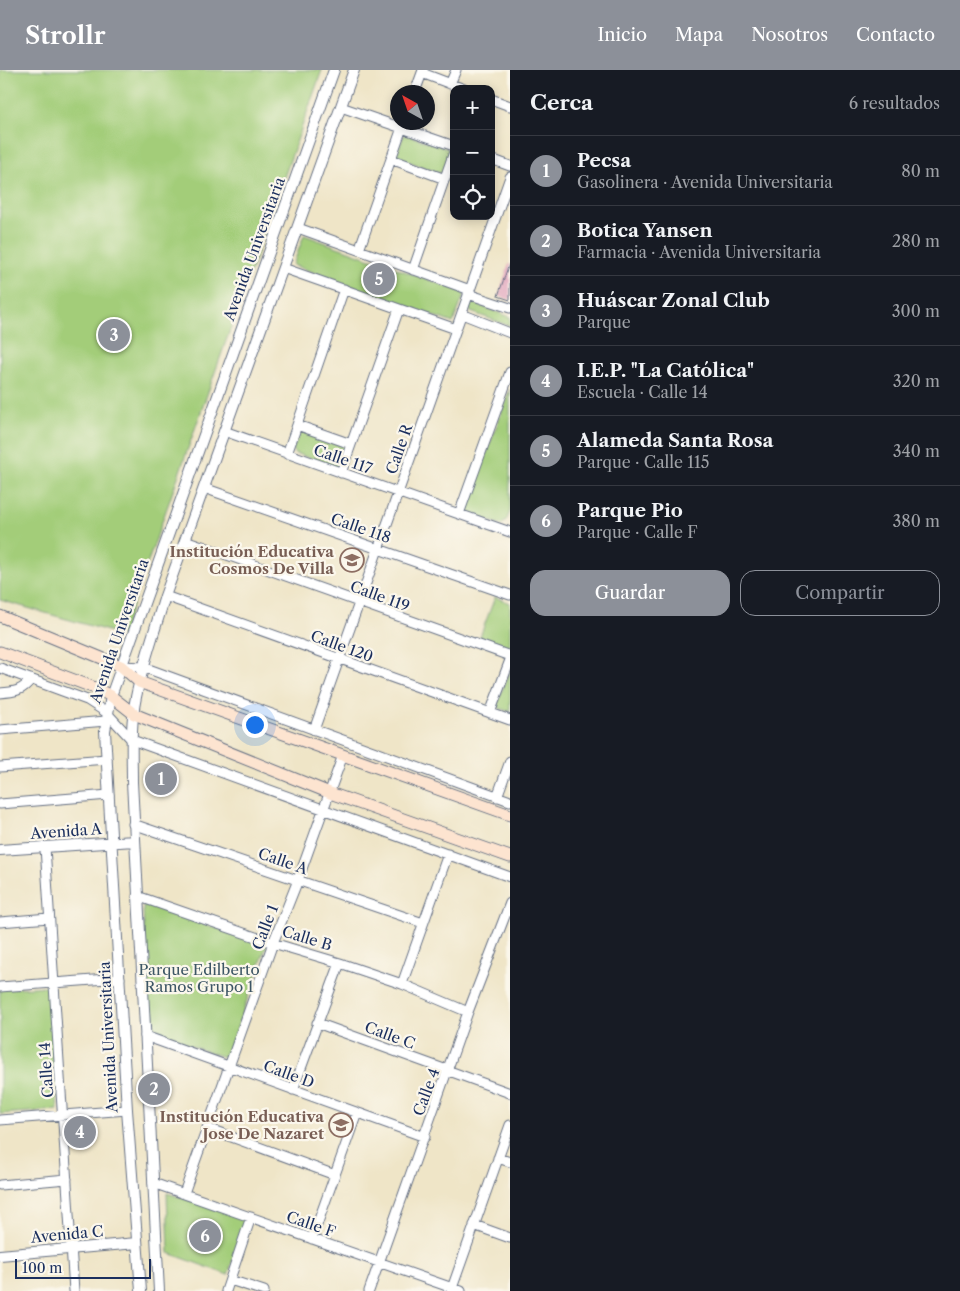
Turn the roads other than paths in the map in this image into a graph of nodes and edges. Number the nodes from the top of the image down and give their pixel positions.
1 (334, 70) edge
2 (354, 70) edge
3 (456, 70) edge
4 (422, 72) edge
5 (450, 84) joint
6 (417, 85) edge
7 (495, 100) edge
8 (510, 106) edge
9 (341, 107) junction
10 (390, 121) edge
11 (401, 130) edge
12 (415, 130) edge
13 (450, 144) edge
14 (391, 160) junction
15 (495, 160) edge
16 (450, 163) edge
17 (510, 166) edge
18 (510, 176) edge
19 (444, 179) junction
20 (298, 228) junction
21 (359, 250) junction
22 (283, 268) junction
23 (413, 270) junction
24 (344, 290) junction
25 (469, 292) junction
26 (510, 308) edge
27 (399, 309) junction
28 (462, 314) junction
29 (456, 329) junction
30 (510, 332) edge
31 (510, 372) edge
32 (297, 425) junction
33 (224, 431) junction
34 (351, 444) junction
35 (287, 454) junction
36 (341, 473) junction
37 (204, 488) junction
38 (398, 493) junction
39 (459, 514) junction
40 (510, 532) edge
41 (185, 540) junction
42 (378, 549) junction
43 (510, 595) edge
44 (165, 596) junction
45 (359, 603) junction
46 (0, 616) edge
47 (0, 652) edge
48 (510, 658) edge
49 (339, 659) junction
50 (121, 666) junction
51 (143, 667) junction
52 (0, 668) edge
53 (31, 679) junction
54 (139, 682) junction
55 (0, 693) edge
56 (111, 696) junction
57 (490, 713) junction
58 (134, 714) junction
59 (106, 717) junction
60 (510, 720) edge
61 (0, 730) edge
62 (314, 730) junction
63 (132, 740) junction
64 (344, 756) junction
65 (107, 759) junction
66 (510, 761) edge
67 (0, 767) edge
68 (330, 793) junction
69 (109, 795) junction
70 (497, 797) junction
71 (510, 801) edge
72 (0, 804) edge
73 (324, 810) junction
74 (510, 815) edge
75 (133, 824) junction
76 (134, 841) junction
77 (112, 842) junction
78 (45, 847) junction
79 (0, 850) edge
80 (448, 854) junction
81 (510, 858) edge
82 (510, 877) edge
83 (298, 880) junction
84 (137, 896) junction
85 (510, 903) edge
86 (49, 918) junction
87 (0, 922) edge
88 (424, 923) junction
89 (273, 943) junction
90 (340, 963) junction
91 (120, 978) junction
92 (54, 983) junction
93 (402, 984) junction
94 (0, 987) edge
95 (468, 1012) junction
96 (318, 1023) junction
97 (145, 1036) junction
98 (230, 1067) junction
99 (448, 1071) junction
100 (293, 1090) junction
101 (510, 1093) edge
102 (127, 1110) junction
103 (357, 1113) junction
104 (62, 1115) junction
105 (0, 1120) edge
106 (510, 1124) edge
107 (207, 1128) junction
108 (425, 1137) junction
109 (498, 1158) junction
110 (510, 1162) edge
111 (335, 1175) junction
112 (67, 1179) junction
113 (153, 1183) junction
114 (0, 1185) edge
115 (184, 1193) junction
116 (251, 1217) junction
117 (474, 1225) junction
118 (510, 1238) edge
119 (312, 1239) junction
120 (137, 1242) junction
121 (71, 1248) junction
122 (0, 1255) edge
123 (380, 1262) junction
124 (230, 1280) junction
125 (454, 1290) edge
126 (74, 1291) edge
127 (140, 1291) edge
128 (159, 1291) edge
129 (226, 1291) edge
130 (264, 1291) edge
131 (369, 1291) edge

1 - 50 street, Avenida Universitaria
2 - 9 street
3 - 5 street
4 - 5 street
4 - 6 street
7 - 8 street
9 - 10 street
9 - 20 street
11 - 14 street
12 - 13 street
14 - 19 street
14 - 21 street
15 - 17 street
16 - 19 street
18 - 25 street, Calle R
19 - 23 street
20 - 21 street
20 - 22 street
21 - 23 street
22 - 24 street
22 - 33 street
23 - 25 street
24 - 27 street
24 - 32 street
25 - 26 street
25 - 28 street, Calle R
27 - 29 street
27 - 34 street
28 - 29 street, Calle R
28 - 30 street
29 - 38 street, Calle R
31 - 39 street
32 - 34 street
32 - 35 street
33 - 35 street, Calle 117
33 - 37 street
34 - 36 street
35 - 36 street, Calle 117
36 - 38 street, Calle 117
37 - 41 street
37 - 42 street, Calle 118
38 - 39 street, Calle 117
38 - 42 street, Calle R
39 - 40 street, Calle 117
41 - 44 street
41 - 45 street, Calle 119
42 - 43 street, Calle 118
42 - 45 street, Calle R
44 - 49 street, Calle 120
44 - 51 street
45 - 48 street, Calle 119
45 - 49 street, Calle R
46 - 50 main road
47 - 56 main road
48 - 57 street
49 - 57 street, Calle 120
49 - 62 street, Calle R
50 - 51 street
50 - 54 main road
50 - 56 street, Avenida Universitaria
51 - 54 street
51 - 62 street
52 - 53 street
53 - 55 street
53 - 59 street
54 - 58 street
54 - 64 main road
56 - 58 main road
56 - 59 street, Avenida Universitaria
57 - 60 street, Calle 120
58 - 63 street
58 - 68 main road
59 - 61 street
59 - 63 street
59 - 65 street, Avenida Universitaria
62 - 70 street
63 - 73 street
63 - 75 street
64 - 68 street, Calle 1
64 - 74 main road
65 - 67 street
65 - 69 street, Avenida Universitaria
66 - 70 street
68 - 73 street, Calle 1
68 - 81 main road
69 - 72 street
69 - 77 street, Avenida Universitaria
70 - 71 street
73 - 80 street
73 - 83 street, Calle 1
75 - 76 street
75 - 83 street, Calle A
76 - 77 street, Avenida A
76 - 84 street
77 - 78 street, Avenida A
77 - 91 street, Avenida Universitaria
78 - 79 street, Avenida A
78 - 86 street, Calle 14
80 - 82 street
80 - 88 street
83 - 88 street, Calle A
83 - 89 street, Calle 1
84 - 89 street, Calle B
84 - 97 street
85 - 95 street, Calle 4
86 - 87 street
86 - 92 street, Calle 14
88 - 93 street
89 - 90 street, Calle B
89 - 98 street, Calle 1
90 - 93 street, Calle B
90 - 96 street
91 - 92 street
91 - 102 street, Avenida Universitaria
92 - 94 street
92 - 104 street, Calle 14
93 - 95 street, Calle B
95 - 99 street, Calle 4
96 - 99 street, Calle C
96 - 100 street
97 - 98 street, Calle D
97 - 113 street
98 - 100 street, Calle D
98 - 107 street, Calle 1
99 - 101 street, Calle C
99 - 108 street, Calle 4
100 - 103 street, Calle D
102 - 104 street
102 - 120 street, Avenida Universitaria
103 - 108 street, Calle D
103 - 111 street
104 - 105 street
104 - 112 street, Calle 14
106 - 109 street
107 - 111 street
107 - 115 street, Calle 1
108 - 123 street, Calle 4
109 - 110 street
109 - 117 street
111 - 119 street
112 - 114 street
112 - 121 street, Calle 14
113 - 115 street, Calle F
113 - 128 street
115 - 116 street, Calle F
116 - 119 street, Calle F
116 - 124 street
117 - 118 street
117 - 125 street
119 - 123 street, Calle F
120 - 121 street, Avenida C
120 - 127 street, Avenida Universitaria
121 - 122 street, Avenida C
121 - 126 street, Calle 14
123 - 125 street, Calle F
123 - 131 street, Calle 4
124 - 129 street
124 - 130 street

